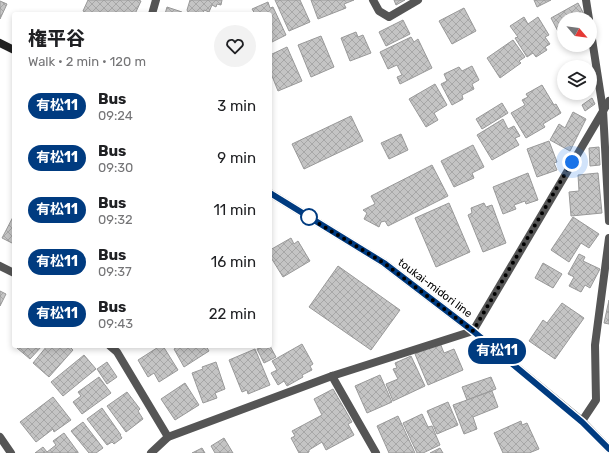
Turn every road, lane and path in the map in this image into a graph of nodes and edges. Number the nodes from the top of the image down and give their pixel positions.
1 (156, 0) edge
2 (373, 0) edge
3 (418, 0) edge
4 (586, 0) edge
5 (153, 12) edge
6 (588, 12) edge
7 (0, 44) edge
8 (12, 49) edge
9 (594, 52) edge
10 (609, 101) edge
11 (603, 110) junction
12 (607, 143) edge
13 (272, 194) edge
14 (609, 221) edge
15 (609, 238) edge
16 (0, 266) edge
17 (12, 272) edge
18 (473, 331) junction
19 (112, 348) edge
20 (332, 376) junction
21 (582, 422) junction
22 (0, 437) edge
23 (168, 437) junction
24 (609, 449) edge
25 (11, 453) edge
26 (151, 453) edge
27 (376, 453) edge

1 - 5 street
2 - 3 street
4 - 6 street
7 - 8 main road
9 - 11 street
10 - 11 street
11 - 12 street
11 - 18 street
12 - 14 street
13 - 18 main road, toukai-midori line
15 - 21 street
16 - 17 street
18 - 20 street
18 - 21 main road, toukai-midori line
19 - 23 street
20 - 23 street
20 - 27 street
21 - 24 main road, toukai-midori line
22 - 25 street
23 - 26 street

